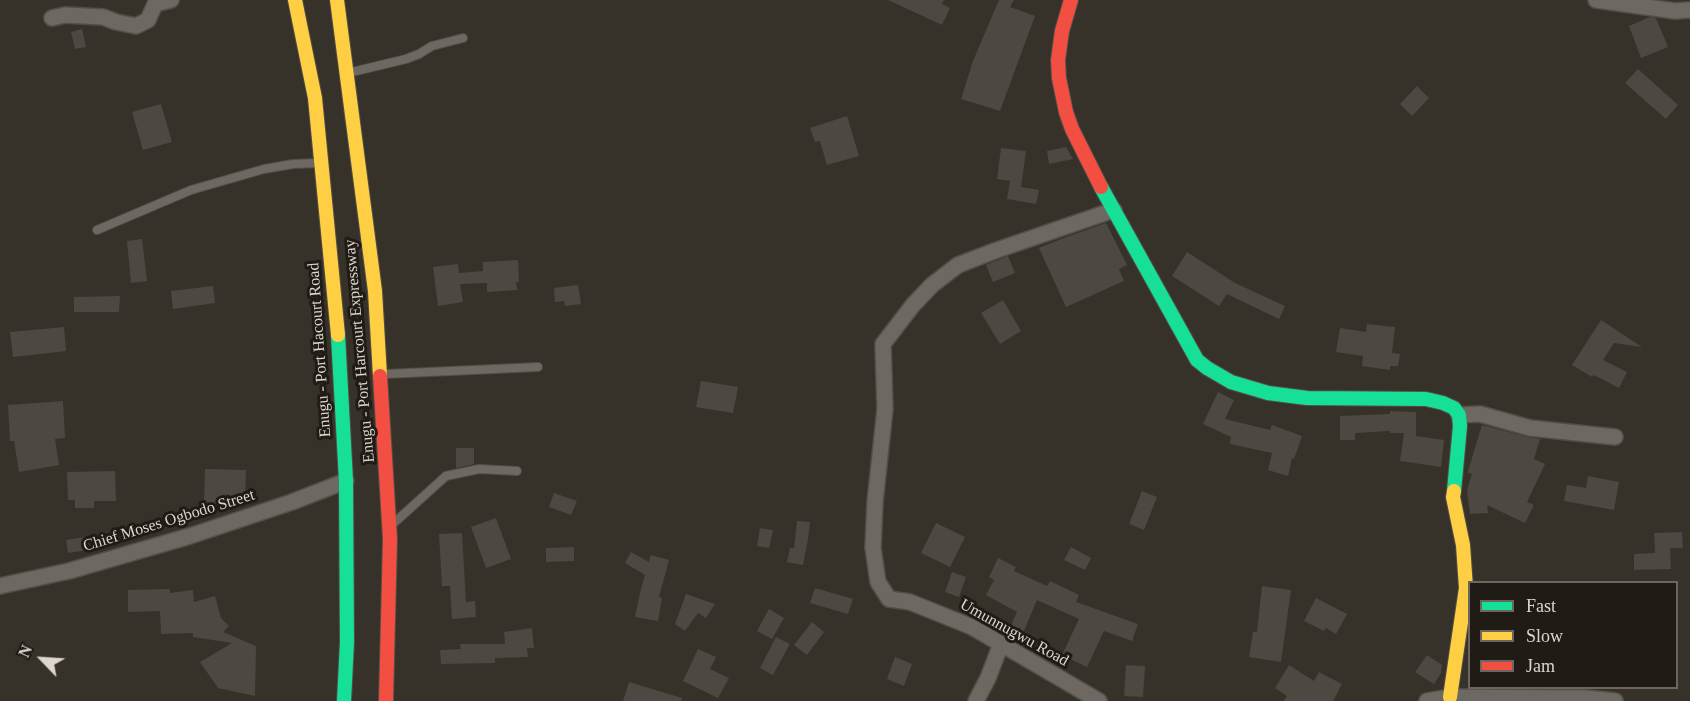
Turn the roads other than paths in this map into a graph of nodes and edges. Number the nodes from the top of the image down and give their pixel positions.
1 (171, 0) edge
2 (295, 0) edge
3 (337, 0) edge
4 (1071, 0) edge
5 (1596, 0) edge
6 (1690, 10) edge
7 (52, 18) dead end
8 (463, 38) dead end
9 (347, 73) junction
10 (321, 163) junction
11 (1114, 210) junction
12 (98, 230) dead end
13 (538, 367) dead end
14 (381, 374) junction
15 (1459, 415) junction
16 (1615, 436) dead end
17 (517, 471) dead end
18 (346, 481) junction
19 (389, 527) junction
20 (0, 586) edge
21 (1001, 644) junction
22 (1450, 697) junction
23 (344, 701) edge
24 (386, 701) edge
25 (976, 701) edge
26 (1099, 701) edge
27 (1427, 701) edge
28 (1615, 701) edge

1 - 7 street
2 - 10 main road, Enugu - Port Hacourt Road
3 - 9 main road, Enugu - Port Harcourt Expressway
4 - 11 main road
5 - 6 street
8 - 9 lane
9 - 14 main road, Enugu - Port Harcourt Expressway
10 - 12 lane
10 - 18 main road, Enugu - Port Hacourt Road
11 - 15 main road
11 - 21 street, Umunnugwu Road
13 - 14 lane
14 - 19 main road, Enugu - Port Harcourt Expressway
15 - 16 street
15 - 22 main road
17 - 19 lane
18 - 20 street, Chief Moses Ogbodo Street
18 - 23 main road, Enugu - Port Hacourt Road
19 - 24 main road, Enugu - Port Harcourt Expressway
21 - 25 street
21 - 26 street, Umunnugwu Road
22 - 27 street
22 - 28 street

